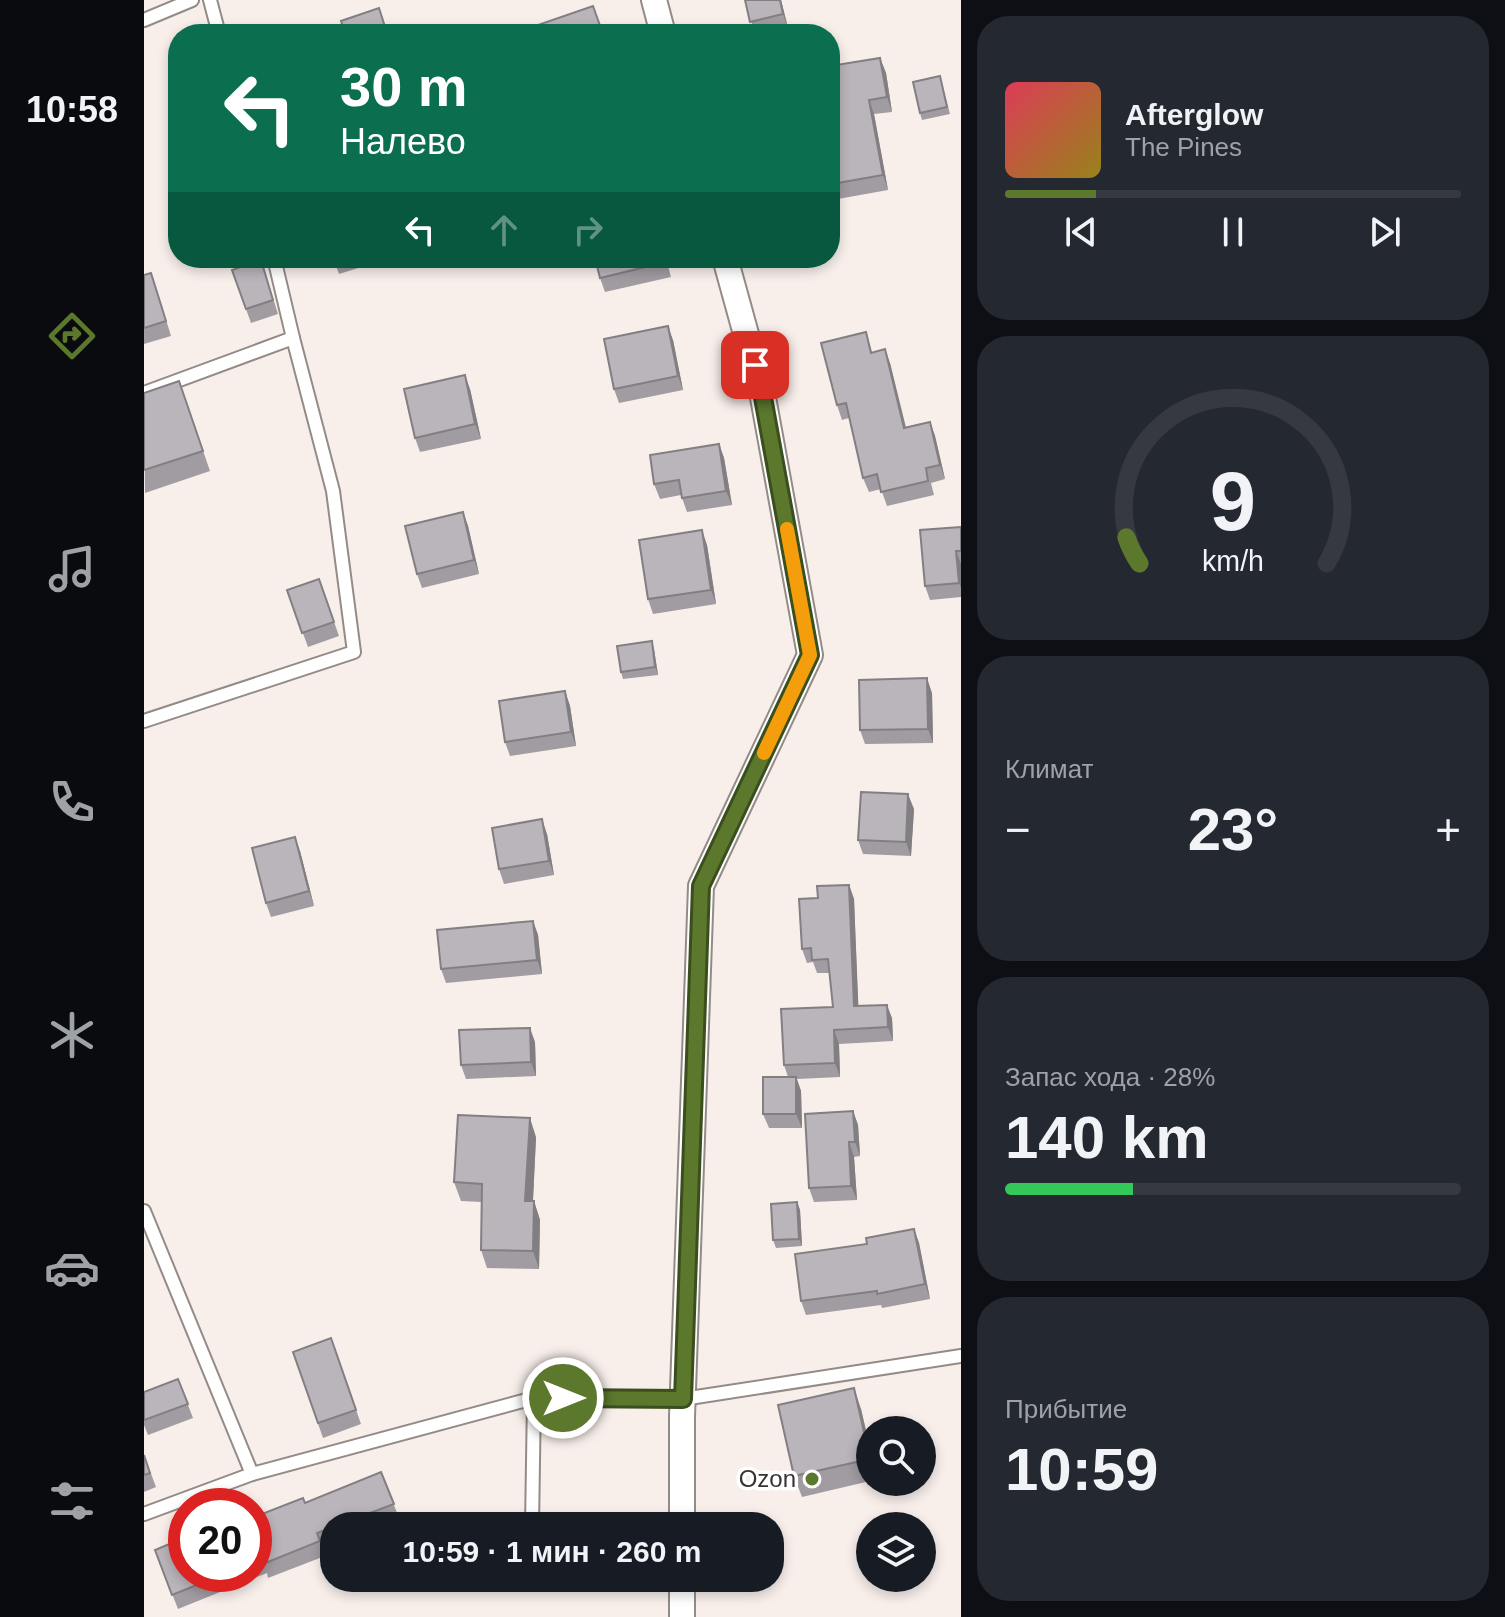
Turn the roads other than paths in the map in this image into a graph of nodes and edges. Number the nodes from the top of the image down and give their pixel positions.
1 (192, 0) edge
2 (210, 0) edge
3 (654, 0) edge
4 (144, 20) edge
5 (216, 24) edge
6 (660, 24) edge
7 (276, 268) edge
8 (728, 268) edge
9 (293, 338) junction
10 (144, 393) edge
11 (144, 721) edge
12 (144, 1211) edge
13 (961, 1356) edge
14 (534, 1398) junction
15 (683, 1399) junction
16 (252, 1474) junction
17 (532, 1512) edge
18 (682, 1512) edge
19 (144, 1514) edge
20 (682, 1592) edge
21 (682, 1617) edge

1 - 4 lane
2 - 5 lane
3 - 6 street
7 - 9 lane
8 - 15 street
9 - 10 lane
9 - 11 lane
12 - 16 lane
13 - 15 lane
14 - 15 lane
14 - 16 lane
14 - 17 lane
15 - 18 street
16 - 19 lane
20 - 21 street

